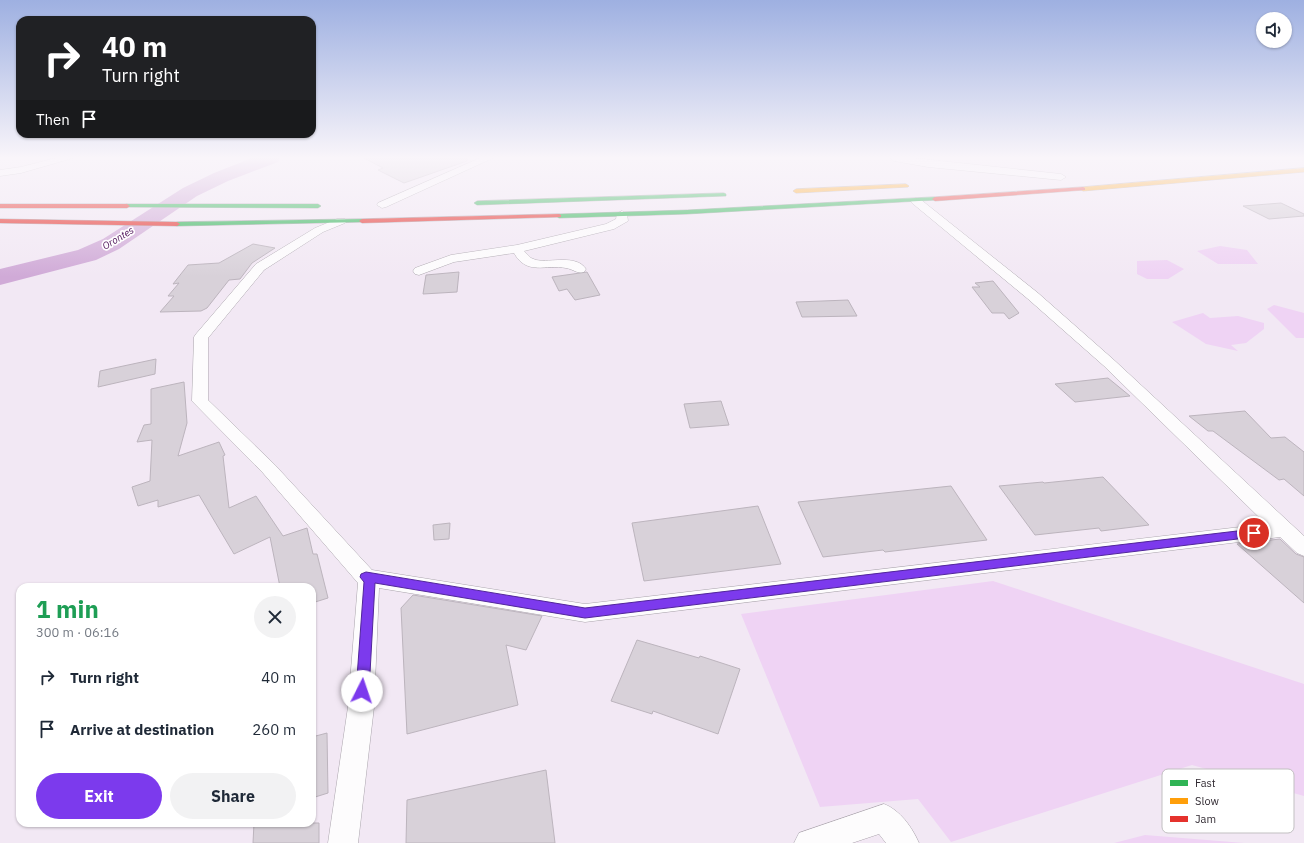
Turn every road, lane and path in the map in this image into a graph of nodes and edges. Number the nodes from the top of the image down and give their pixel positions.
1 (396, 197) edge
2 (645, 197) edge
3 (856, 197) edge
4 (922, 197) edge
5 (464, 204) dead end
6 (378, 205) joint
7 (404, 205) dead end
8 (0, 206) edge
9 (336, 214) junction
10 (622, 214) junction
11 (0, 221) edge
12 (517, 249) junction
13 (580, 269) dead end
14 (419, 271) dead end
15 (1284, 529) junction
16 (1304, 548) edge
17 (366, 577) junction
18 (343, 843) edge
19 (809, 843) edge
20 (904, 843) edge

1 - 6 street
2 - 5 highway
3 - 10 highway
4 - 15 street
6 - 7 highway
8 - 9 highway
9 - 10 highway
9 - 11 highway
9 - 17 street
10 - 12 street
12 - 13 street
12 - 14 street
15 - 16 street
15 - 17 street
17 - 18 street
19 - 20 street

